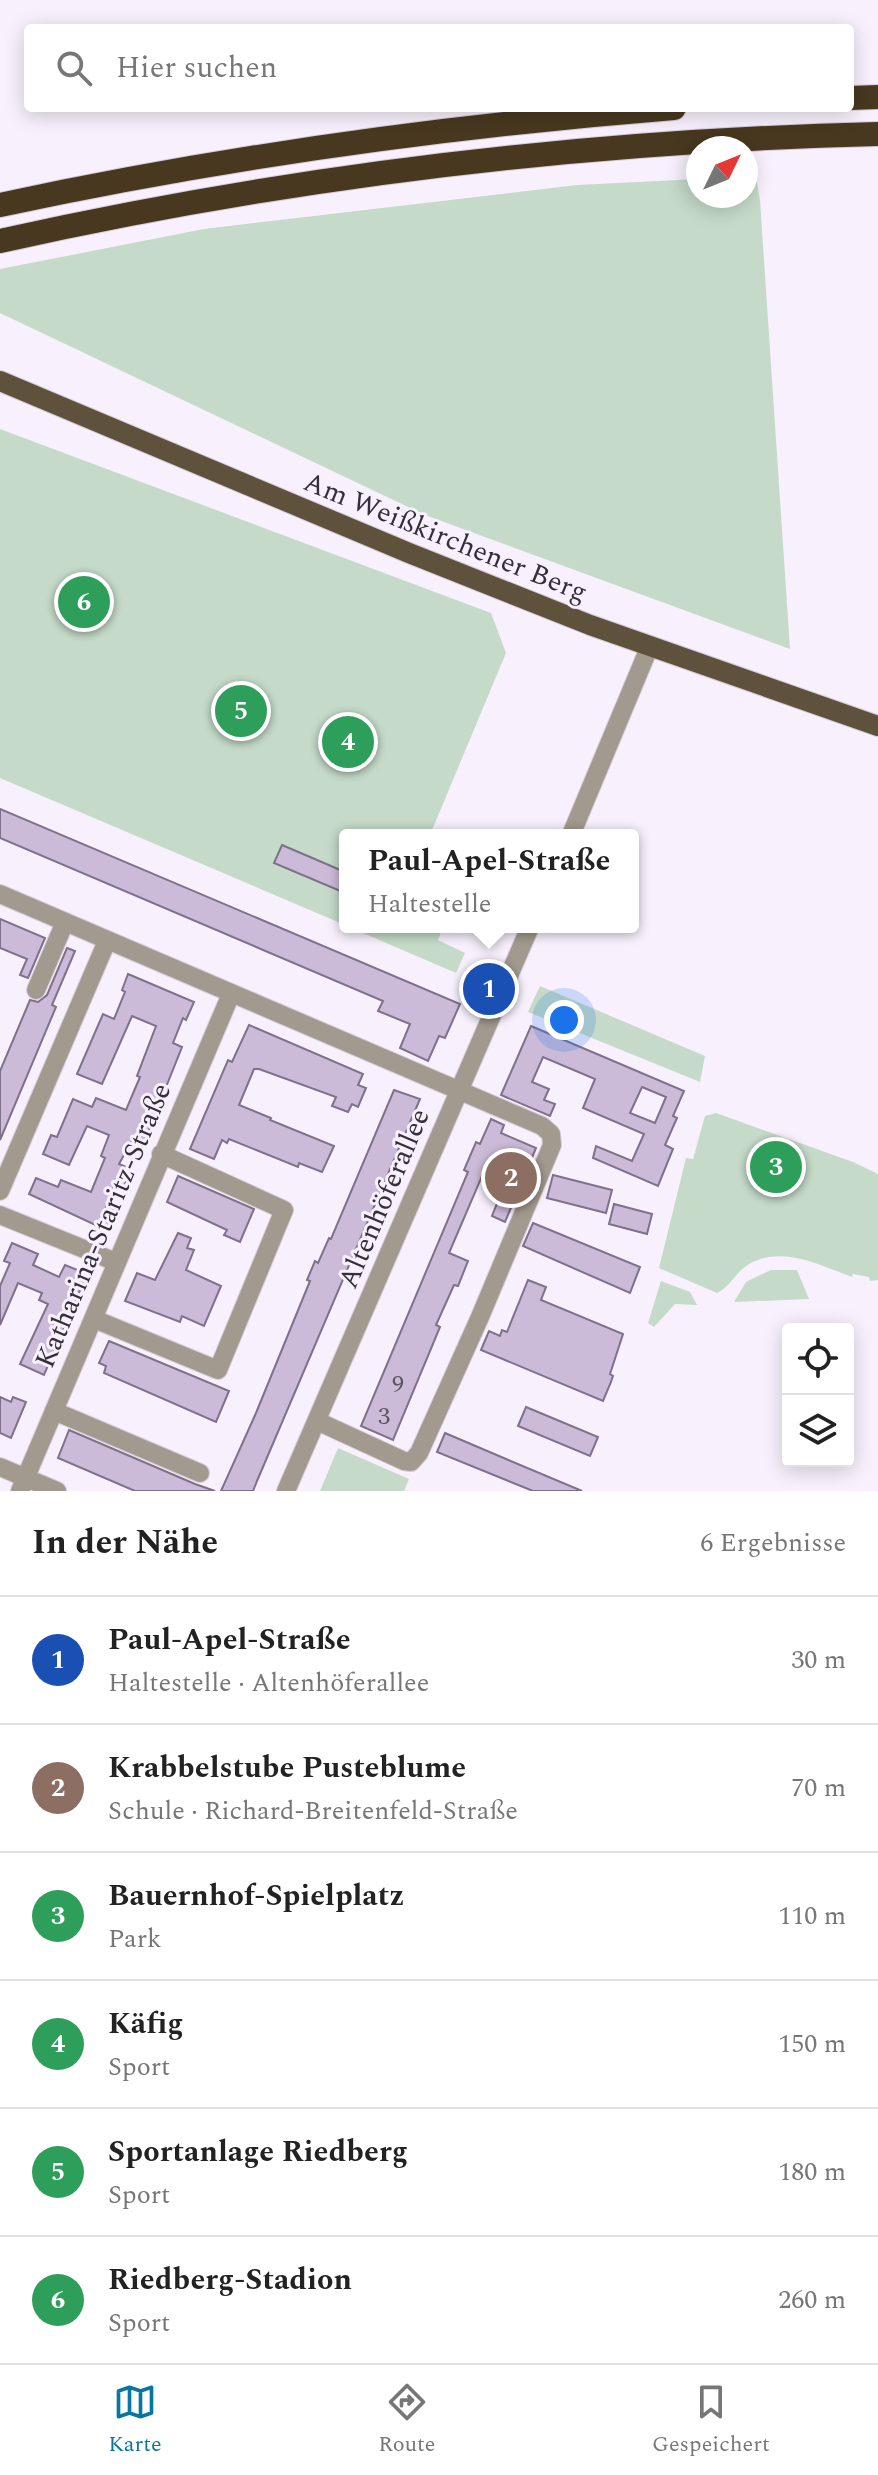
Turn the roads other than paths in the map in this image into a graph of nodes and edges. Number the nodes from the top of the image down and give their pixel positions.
1 (878, 97) edge
2 (854, 98) edge
3 (621, 112) edge
4 (878, 134) edge
5 (0, 205) edge
6 (0, 241) edge
7 (0, 381) edge
8 (649, 648) junction
9 (878, 726) edge
10 (574, 829) edge
11 (0, 894) edge
12 (65, 922) junction
13 (527, 933) edge
14 (107, 941) junction
15 (36, 990) dead end
16 (231, 994) junction
17 (460, 1091) junction
18 (161, 1154) junction
19 (0, 1191) edge
20 (0, 1215) edge
21 (116, 1262) junction
22 (94, 1319) junction
23 (54, 1411) junction
24 (317, 1421) junction
25 (0, 1467) edge
26 (200, 1473) dead end
27 (23, 1484) edge
28 (57, 1491) edge
29 (286, 1491) edge

1 - 2 highway
3 - 5 highway
4 - 6 highway
7 - 8 main road, Am Weißkirchener Berg
8 - 9 main road, Am Weißkirchener Berg
8 - 10 street
11 - 12 street
12 - 14 street
12 - 15 street
13 - 17 street, Altenhöferallee
14 - 16 street
14 - 19 street
16 - 17 street
16 - 18 street, Katharina-Staritz-Straße
17 - 24 street, Altenhöferallee
17 - 24 street
18 - 21 street, Katharina-Staritz-Straße
18 - 22 street
20 - 21 street
21 - 22 street, Katharina-Staritz-Straße
22 - 23 street, Katharina-Staritz-Straße
23 - 26 street
23 - 27 street, Katharina-Staritz-Straße
24 - 29 street, Altenhöferallee
25 - 27 street
27 - 28 street

